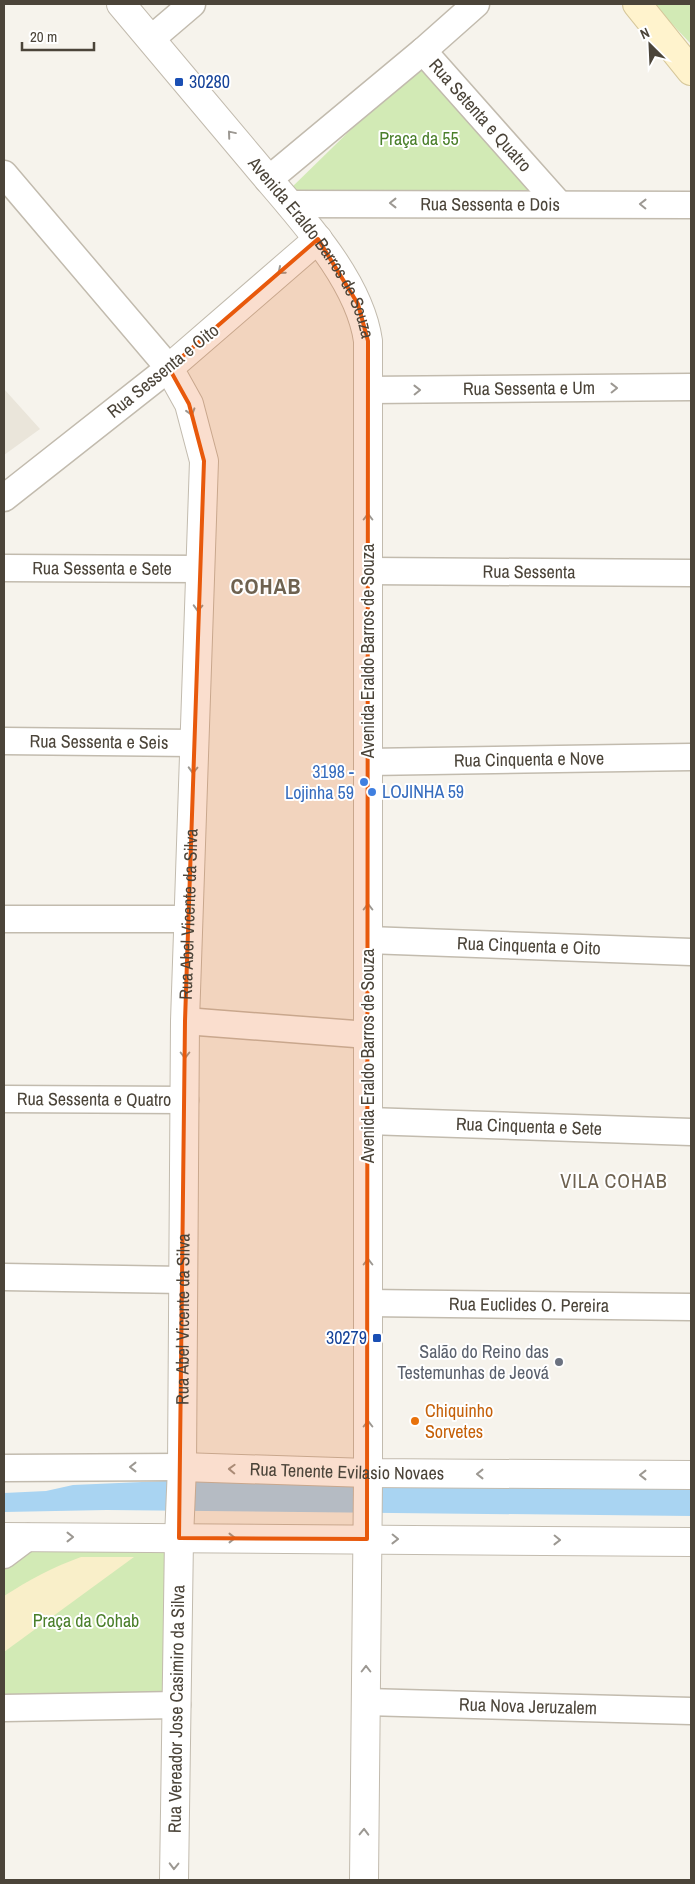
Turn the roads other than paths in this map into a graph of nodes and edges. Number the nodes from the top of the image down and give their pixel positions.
1 (121, 4) edge
2 (192, 4) edge
3 (476, 4) edge
4 (636, 4) edge
5 (151, 39) junction
6 (423, 51) junction
7 (691, 70) edge
8 (4, 174) edge
9 (268, 180) junction
10 (558, 203) junction
11 (289, 204) junction
12 (691, 205) edge
13 (318, 239) junction
14 (169, 368) junction
15 (691, 387) edge
16 (368, 390) junction
17 (4, 498) edge
18 (4, 568) edge
19 (199, 569) junction
20 (368, 571) junction
21 (691, 573) edge
22 (4, 741) edge
23 (194, 744) junction
24 (691, 757) edge
25 (368, 762) junction
26 (188, 918) junction
27 (4, 919) edge
28 (368, 940) junction
29 (691, 952) edge
30 (185, 1021) junction
31 (368, 1035) junction
32 (4, 1099) edge
33 (184, 1100) junction
34 (368, 1121) junction
35 (691, 1132) edge
36 (4, 1277) edge
37 (183, 1280) junction
38 (368, 1303) junction
39 (691, 1307) edge
40 (4, 1468) edge
41 (182, 1473) junction
42 (691, 1475) edge
43 (368, 1476) junction
44 (179, 1526) junction
45 (367, 1527) junction
46 (16, 1537) edge
47 (691, 1542) edge
48 (4, 1554) edge
49 (366, 1702) junction
50 (176, 1705) junction
51 (4, 1708) edge
52 (691, 1711) edge
53 (174, 1880) edge
54 (364, 1880) edge

1 - 5 street, Avenida Eraldo Barros de Souza
2 - 5 street
3 - 6 street
4 - 7 main road
9 -> 5 street, Avenida Eraldo Barros de Souza
6 - 9 street
6 - 10 street, Rua Setenta e Quatro
8 - 14 street
9 - 11 street, Avenida Eraldo Barros de Souza
10 -> 11 street, Rua Sessenta e Dois
12 -> 10 street, Rua Sessenta e Dois
11 - 13 street, Avenida Eraldo Barros de Souza
13 -> 14 street, Rua Sessenta e Oito
13 - 16 street, Avenida Eraldo Barros de Souza
14 - 17 street, Rua Sessenta e Oito
14 -> 19 street, Rua Abel Vicente da Silva
16 -> 15 street, Rua Sessenta e Um
20 -> 16 street, Avenida Eraldo Barros de Souza
18 - 19 street, Rua Sessenta e Sete
19 -> 23 street, Rua Abel Vicente da Silva
20 - 21 street, Rua Sessenta
20 - 25 street, Avenida Eraldo Barros de Souza
22 - 23 street, Rua Sessenta e Seis
23 -> 26 street, Rua Abel Vicente da Silva
24 - 25 street, Rua Cinquenta e Nove
28 -> 25 street, Avenida Eraldo Barros de Souza
26 - 27 street
26 - 30 street, Rua Abel Vicente da Silva
28 - 29 street, Rua Cinquenta e Oito
28 - 31 street, Avenida Eraldo Barros de Souza
30 - 31 street
30 -> 33 street, Rua Abel Vicente da Silva
31 - 34 street, Avenida Eraldo Barros de Souza
32 - 33 street, Rua Sessenta e Quatro
33 - 37 street, Rua Abel Vicente da Silva
34 - 35 street, Rua Cinquenta e Sete
38 -> 34 street, Avenida Eraldo Barros de Souza
36 - 37 street
37 - 41 street, Rua Abel Vicente da Silva
38 - 39 street, Rua Euclides O. Pereira
43 -> 38 street, Avenida Eraldo Barros de Souza
41 -> 40 street, Rua Tenente Evilasio Novaes
43 -> 41 street, Rua Tenente Evilasio Novaes
41 - 44 street, Rua Abel Vicente da Silva
42 -> 43 street, Rua Tenente Evilasio Novaes
43 - 45 street, Avenida Eraldo Barros de Souza
44 -> 45 street
46 -> 44 street
44 - 50 street, Rua Vereador Jose Casimiro da Silva
45 -> 47 street
49 -> 45 street, Avenida Eraldo Barros de Souza
46 - 48 street
49 - 52 street, Rua Nova Jeruzalem
54 -> 49 street, Avenida Eraldo Barros de Souza
50 - 51 street
50 -> 53 street, Rua Vereador Jose Casimiro da Silva

